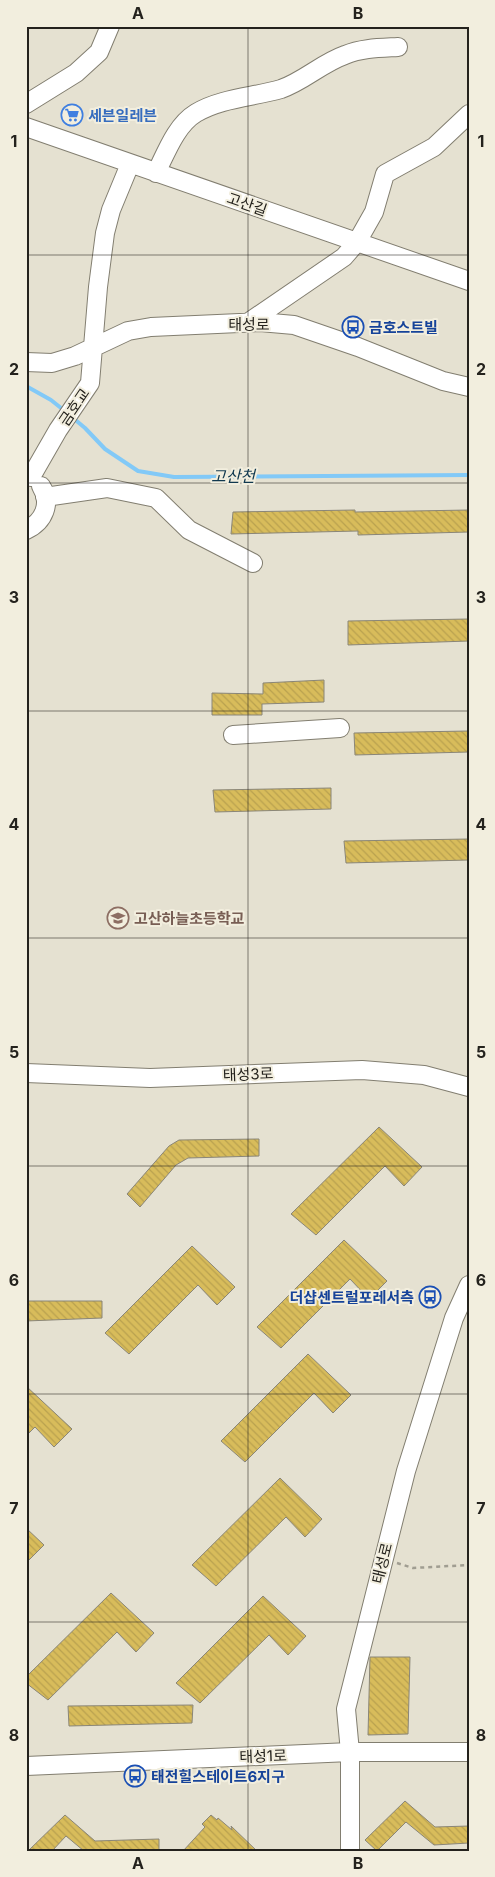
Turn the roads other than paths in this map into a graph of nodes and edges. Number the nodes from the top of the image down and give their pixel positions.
1 (110, 26) edge
2 (398, 47) dead end
3 (26, 104) edge
4 (469, 114) edge
5 (26, 127) edge
6 (130, 164) junction
7 (156, 173) junction
8 (357, 242) junction
9 (469, 282) edge
10 (249, 322) junction
11 (94, 346) junction
12 (26, 362) edge
13 (468, 386) edge
14 (28, 476) edge
15 (45, 496) junction
16 (26, 530) edge
17 (253, 563) dead end
18 (340, 728) dead end
19 (233, 735) dead end
20 (26, 1073) edge
21 (469, 1087) edge
22 (469, 1285) edge
23 (350, 1752) junction
24 (469, 1752) edge
25 (26, 1766) edge
26 (350, 1851) edge

1 - 3 street
2 - 7 street
4 - 8 street
5 - 6 street, 고산길
6 - 7 street, 고산길
6 - 11 street
7 - 8 street, 고산길
8 - 9 street, 고산길
8 - 10 street
10 - 11 street, 태성로
10 - 13 street, 태성로
11 - 12 street, 태성로
11 - 14 street, 금호교
14 - 15 street
15 - 16 street
15 - 17 street
18 - 19 street
20 - 21 street, 태성3로
22 - 23 street, 태성로
23 - 24 street, 태성1로
23 - 25 street, 태성1로
23 - 26 street, 태성로

